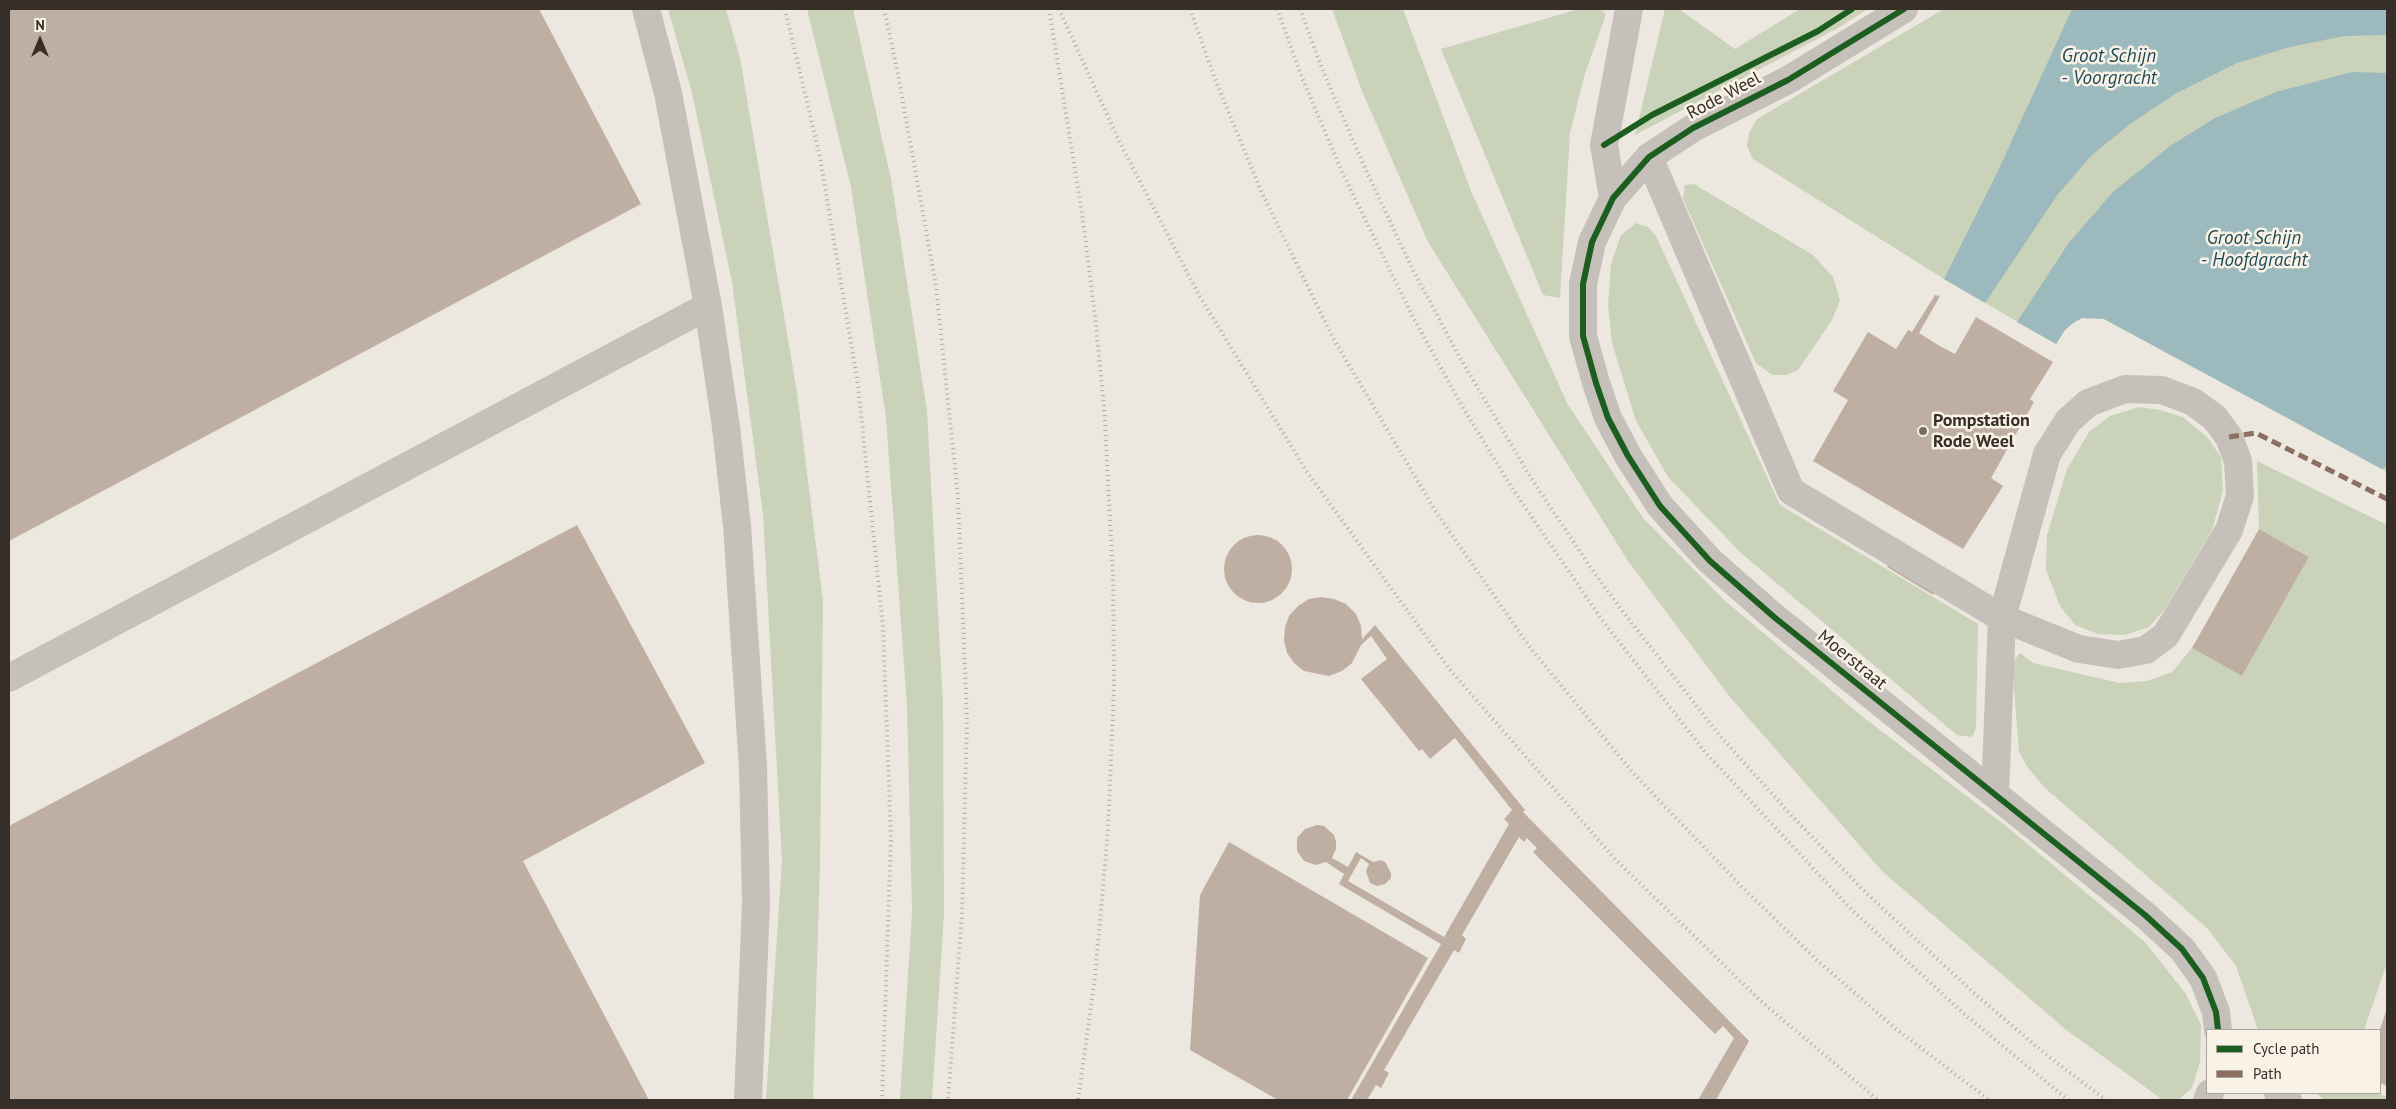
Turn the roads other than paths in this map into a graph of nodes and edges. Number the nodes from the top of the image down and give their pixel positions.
1 (646, 9) edge
2 (1629, 9) edge
3 (1904, 9) edge
4 (1648, 157) junction
5 (1613, 198) junction
6 (1592, 242) joint
7 (708, 306) junction
8 (2002, 618) junction
9 (9, 678) edge
10 (1995, 794) junction
11 (2218, 1029) edge
12 (748, 1100) edge

1 - 7 street
2 - 5 street
3 - 4 street, Rode Weel
4 - 5 street, Rode Weel
4 - 8 street
5 - 6 street, Rode Weel
6 - 10 street, Moerstraat
7 - 9 street
7 - 12 street
8 - 8 street
8 - 10 street
10 - 11 street, Moerstraat

